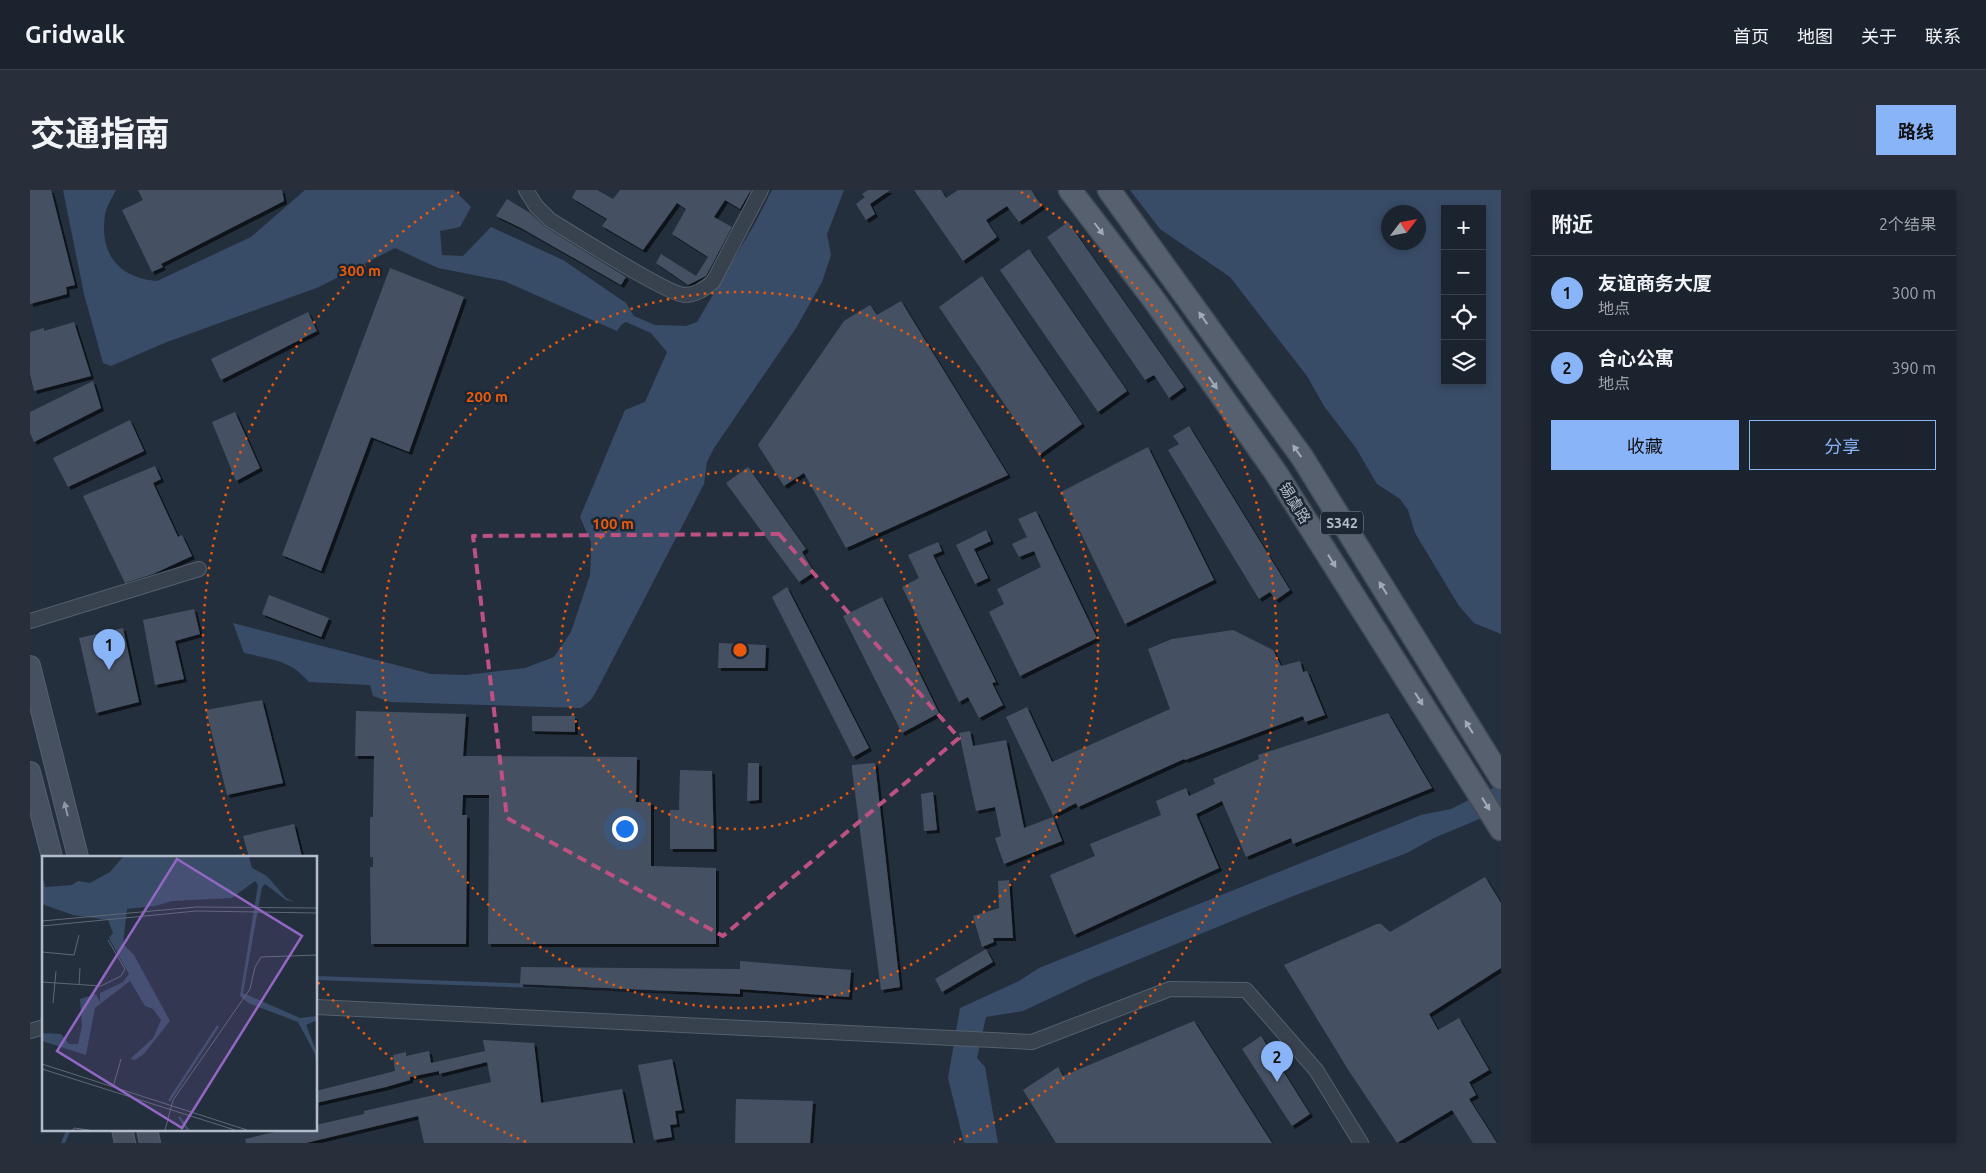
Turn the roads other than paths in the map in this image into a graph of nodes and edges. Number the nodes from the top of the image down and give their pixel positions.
1 (526, 190) edge
2 (761, 190) edge
3 (1070, 190) edge
4 (1109, 190) edge
5 (199, 569) dead end
6 (30, 621) edge
7 (30, 666) edge
8 (30, 772) edge
9 (1498, 773) edge
10 (1501, 829) edge
11 (52, 856) edge
12 (78, 856) edge
13 (318, 1007) edge
14 (42, 1028) edge
15 (30, 1032) edge
16 (122, 1130) edge
17 (147, 1130) edge
18 (125, 1143) edge
19 (150, 1143) edge
20 (1361, 1143) edge

1 - 2 street
3 -> 10 main road, 锡虞路 / S342
9 -> 4 main road, 锡虞路 / S342
5 - 6 street
12 -> 7 main road
8 - 11 main road
13 - 20 street
14 - 15 street
16 - 18 main road
17 - 19 main road

